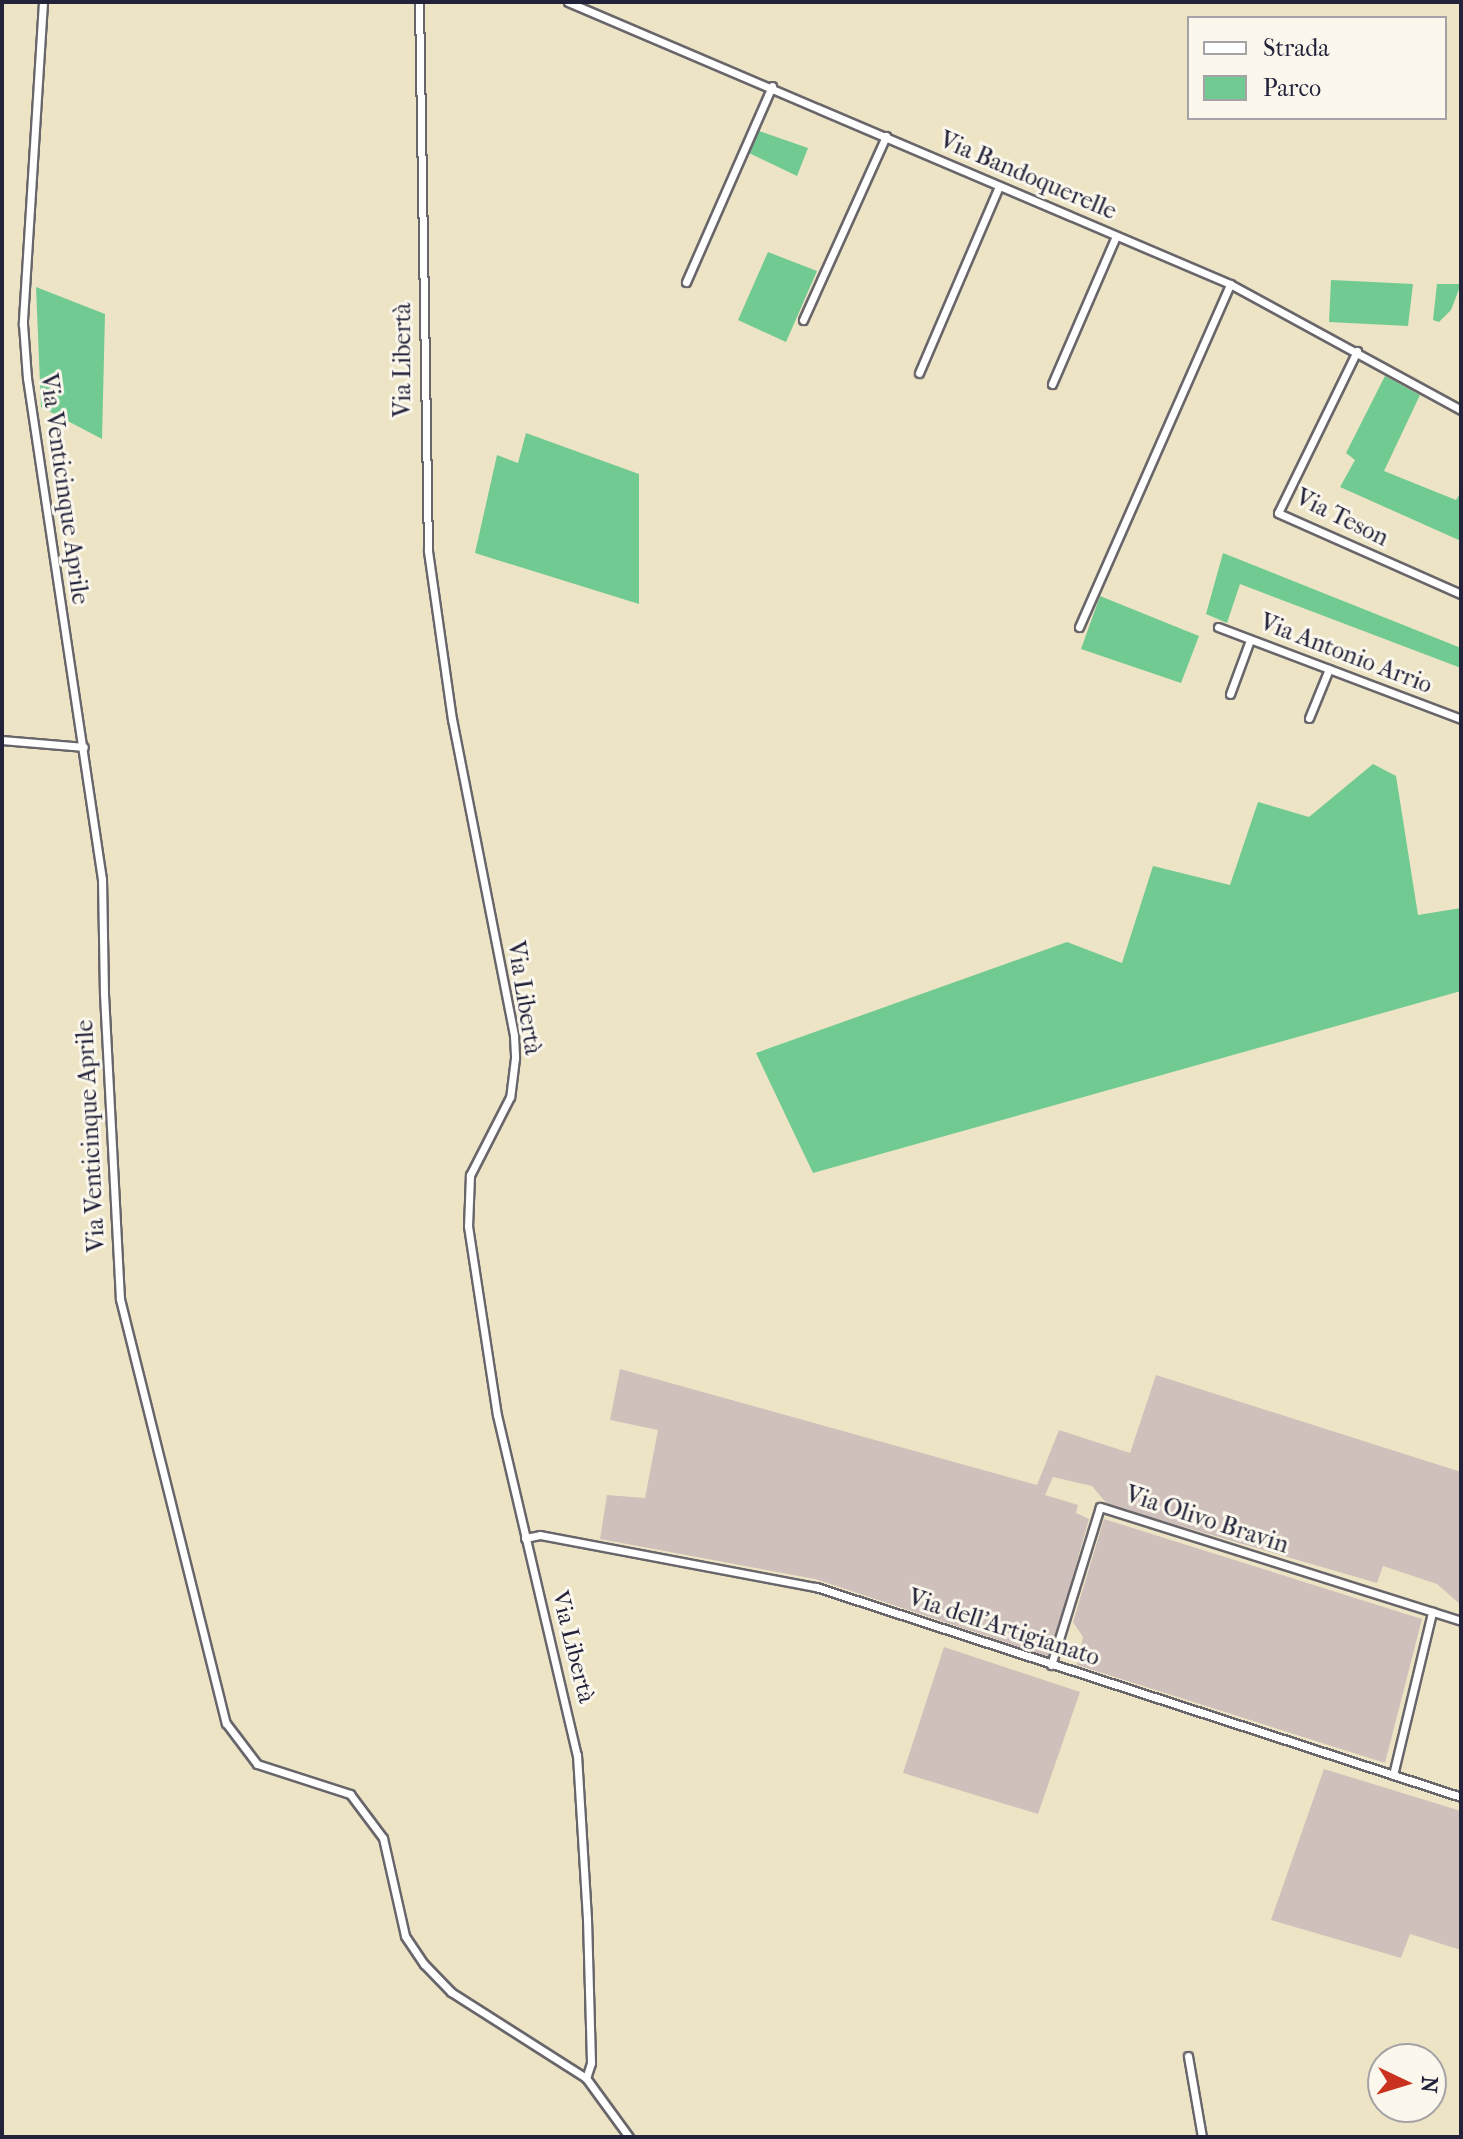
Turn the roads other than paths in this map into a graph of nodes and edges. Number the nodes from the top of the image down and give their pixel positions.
1 (43, 2) edge
2 (419, 2) edge
3 (568, 2) edge
4 (772, 86) junction
5 (886, 136) junction
6 (999, 186) junction
7 (1116, 236) junction
8 (686, 282) dead end
9 (1230, 284) junction
10 (803, 320) dead end
11 (1357, 351) junction
12 (919, 373) dead end
13 (1052, 384) dead end
14 (1461, 410) edge
15 (1461, 594) edge
16 (1079, 627) dead end
17 (1218, 627) dead end
18 (1250, 640) junction
19 (1329, 669) junction
20 (1230, 694) dead end
21 (1309, 718) dead end
22 (1461, 719) edge
23 (2, 740) edge
24 (84, 747) junction
25 (525, 1538) junction
26 (1432, 1612) junction
27 (1461, 1621) edge
28 (1051, 1665) junction
29 (1393, 1775) junction
30 (1461, 1797) edge
31 (1188, 2056) dead end
32 (586, 2078) junction
33 (629, 2137) edge
34 (1202, 2137) edge

1 - 24 street, Via Venticinque Aprile
2 - 25 street, Via Libertà
3 - 4 street, Via Bandoquerelle
4 - 5 street, Via Bandoquerelle
4 - 8 street
5 - 6 street, Via Bandoquerelle
5 - 10 street
6 - 7 street, Via Bandoquerelle
6 - 12 street
7 - 9 street, Via Bandoquerelle
7 - 13 street
9 - 11 street, Via Bandoquerelle
9 - 16 street
11 - 14 street, Via Bandoquerelle
11 - 15 street, Via Teson
17 - 18 street, Via Antonio Arrio
18 - 19 street, Via Antonio Arrio
18 - 20 street
19 - 21 street
19 - 22 street, Via Antonio Arrio
23 - 24 street
24 - 32 street, Via Venticinque Aprile
25 - 28 street, Via dell'Artigianato
25 - 32 street, Via Libertà
26 - 27 street, Via Olivo Bravin
26 - 28 street, Via Olivo Bravin
26 - 29 street
28 - 29 street, Via dell'Artigianato
29 - 30 street, Via dell'Artigianato
31 - 34 street
32 - 33 street

